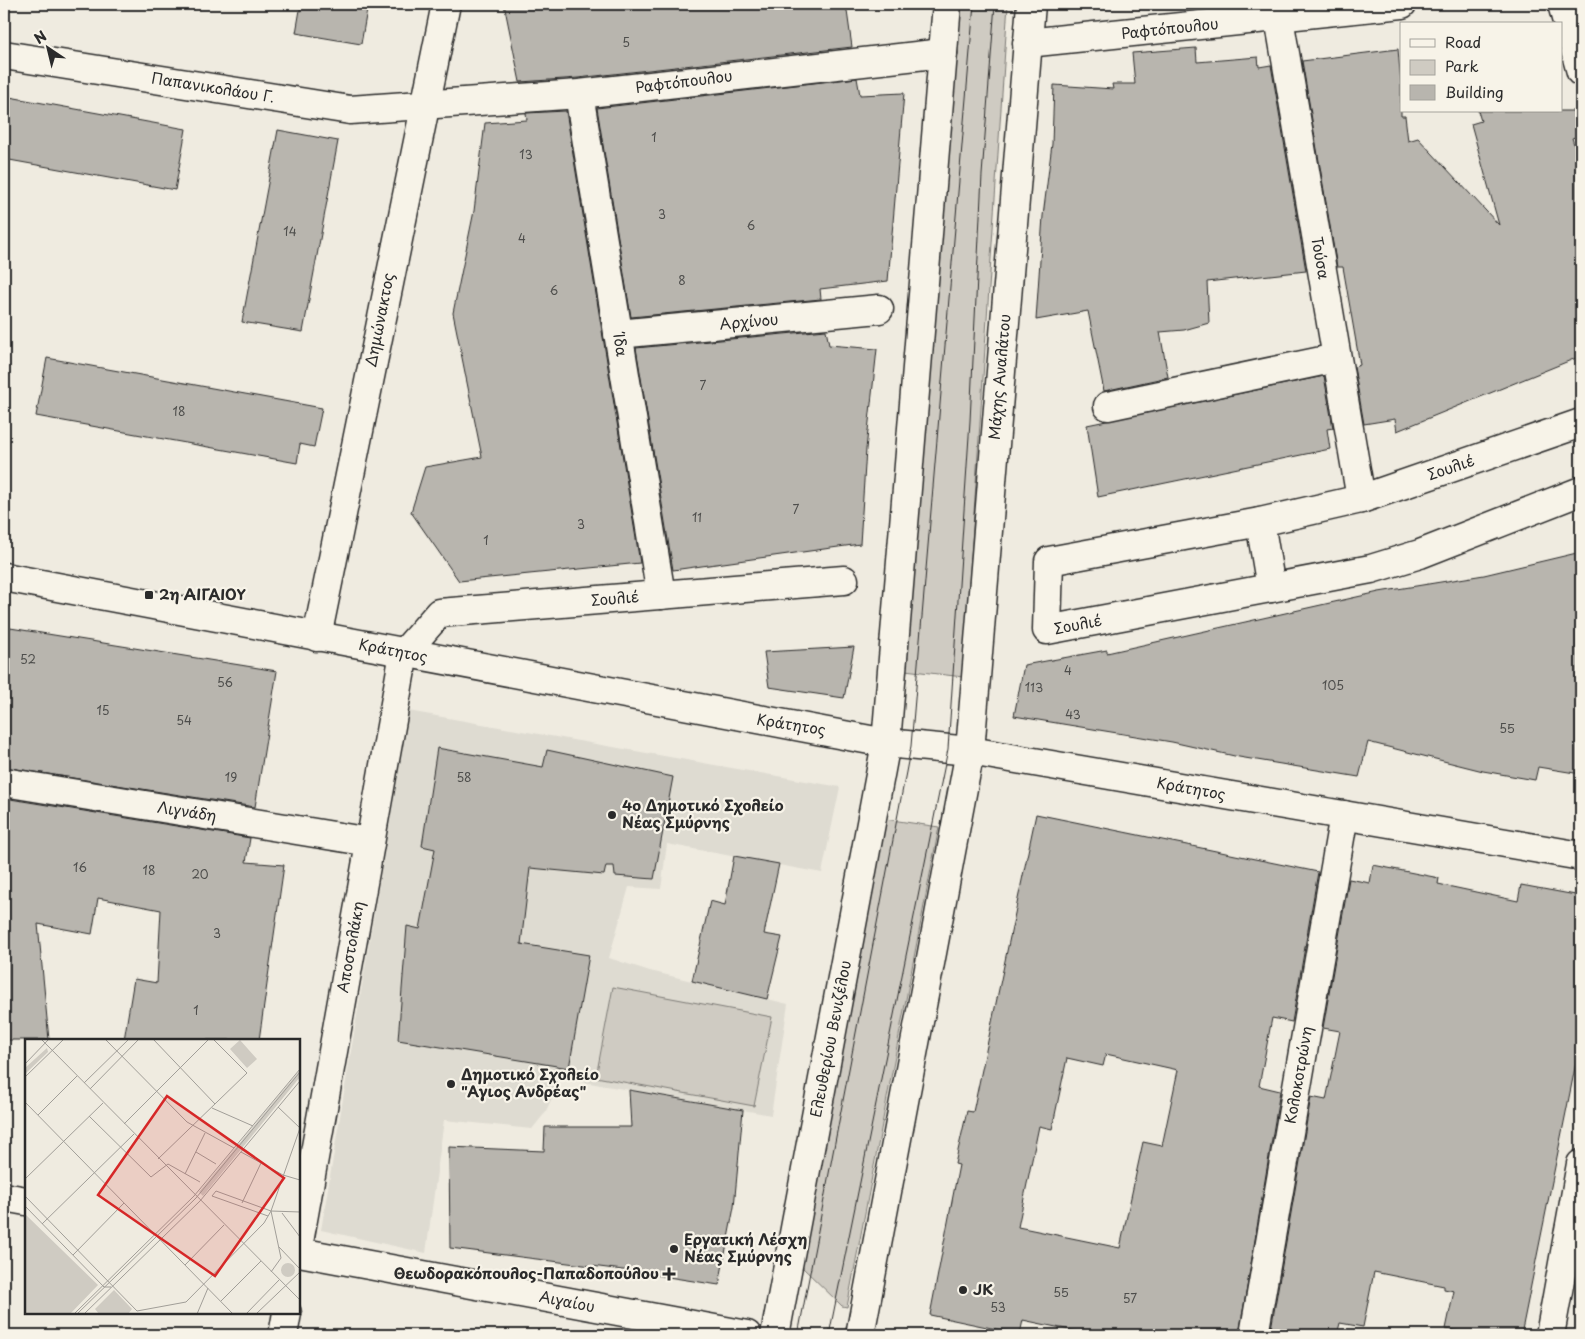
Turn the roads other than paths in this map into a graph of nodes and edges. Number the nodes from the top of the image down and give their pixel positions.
1 (446, 4) edge
2 (947, 4) edge
3 (1031, 4) edge
4 (1402, 4) edge
5 (1562, 4) edge
6 (1279, 18) junction
7 (1027, 43) junction
8 (943, 52) junction
9 (4, 55) edge
10 (1581, 72) edge
11 (579, 94) junction
12 (423, 107) junction
13 (879, 309) dead end
14 (618, 334) junction
15 (1336, 358) junction
16 (1108, 406) dead end
17 (1581, 423) edge
18 (1581, 491) edge
19 (1361, 499) junction
20 (1260, 522) junction
21 (4, 577) edge
22 (844, 580) dead end
23 (1271, 588) junction
24 (662, 595) junction
25 (317, 636) junction
26 (404, 653) junction
27 (886, 743) junction
28 (970, 751) junction
29 (4, 782) edge
30 (1344, 815) junction
31 (370, 842) junction
32 (1581, 856) edge
33 (1581, 1164) edge
34 (4, 1197) edge
35 (25, 1201) edge
36 (300, 1236) edge
37 (300, 1252) edge
38 (286, 1314) edge
39 (283, 1335) edge
40 (747, 1335) edge
41 (775, 1335) edge
42 (860, 1335) edge
43 (1254, 1335) edge
44 (1550, 1335) edge

1 - 12 street, Δημώνακτος
2 - 8 street
3 - 7 street, Μάχης Αναλάτου
4 - 6 street, Ραφτόπουλου
5 - 10 street
6 - 7 street, Ραφτόπουλου
6 - 15 street, Τούσα
7 - 28 street, Μάχης Αναλάτου
8 - 11 street, Ραφτόπουλου
8 - 27 street
9 - 12 street, Παπανικολάου Γ.
11 - 12 street, Ραφτόπουλου
11 - 14 street, Ίδα
12 - 25 street, Δημώνακτος
13 - 14 street, Αρχίνου
14 - 24 street, Ίδα
15 - 16 street
15 - 19 street, Τούσα
17 - 19 street, Σουλιέ
18 - 23 street, Σουλιέ
19 - 20 street, Σουλιέ
20 - 23 street
20 - 23 street, Σουλιέ
21 - 25 street, Κράτητος
22 - 24 street, Σουλιέ
24 - 26 street, Σουλιέ
25 - 26 street, Κράτητος
26 - 27 street, Κράτητος
26 - 31 street, Αποστολάκη
27 - 28 street, Κράτητος
27 - 41 street, Ελευθερίου Βενιζέλου
28 - 30 street, Κράτητος
28 - 42 street
29 - 31 street, Λιγνάδη
30 - 32 street, Κράτητος
30 - 43 street, Κολοκοτρώνη
31 - 36 street, Αποστολάκη
33 - 44 street
34 - 35 street
37 - 40 street, Αιγαίου
38 - 39 street

